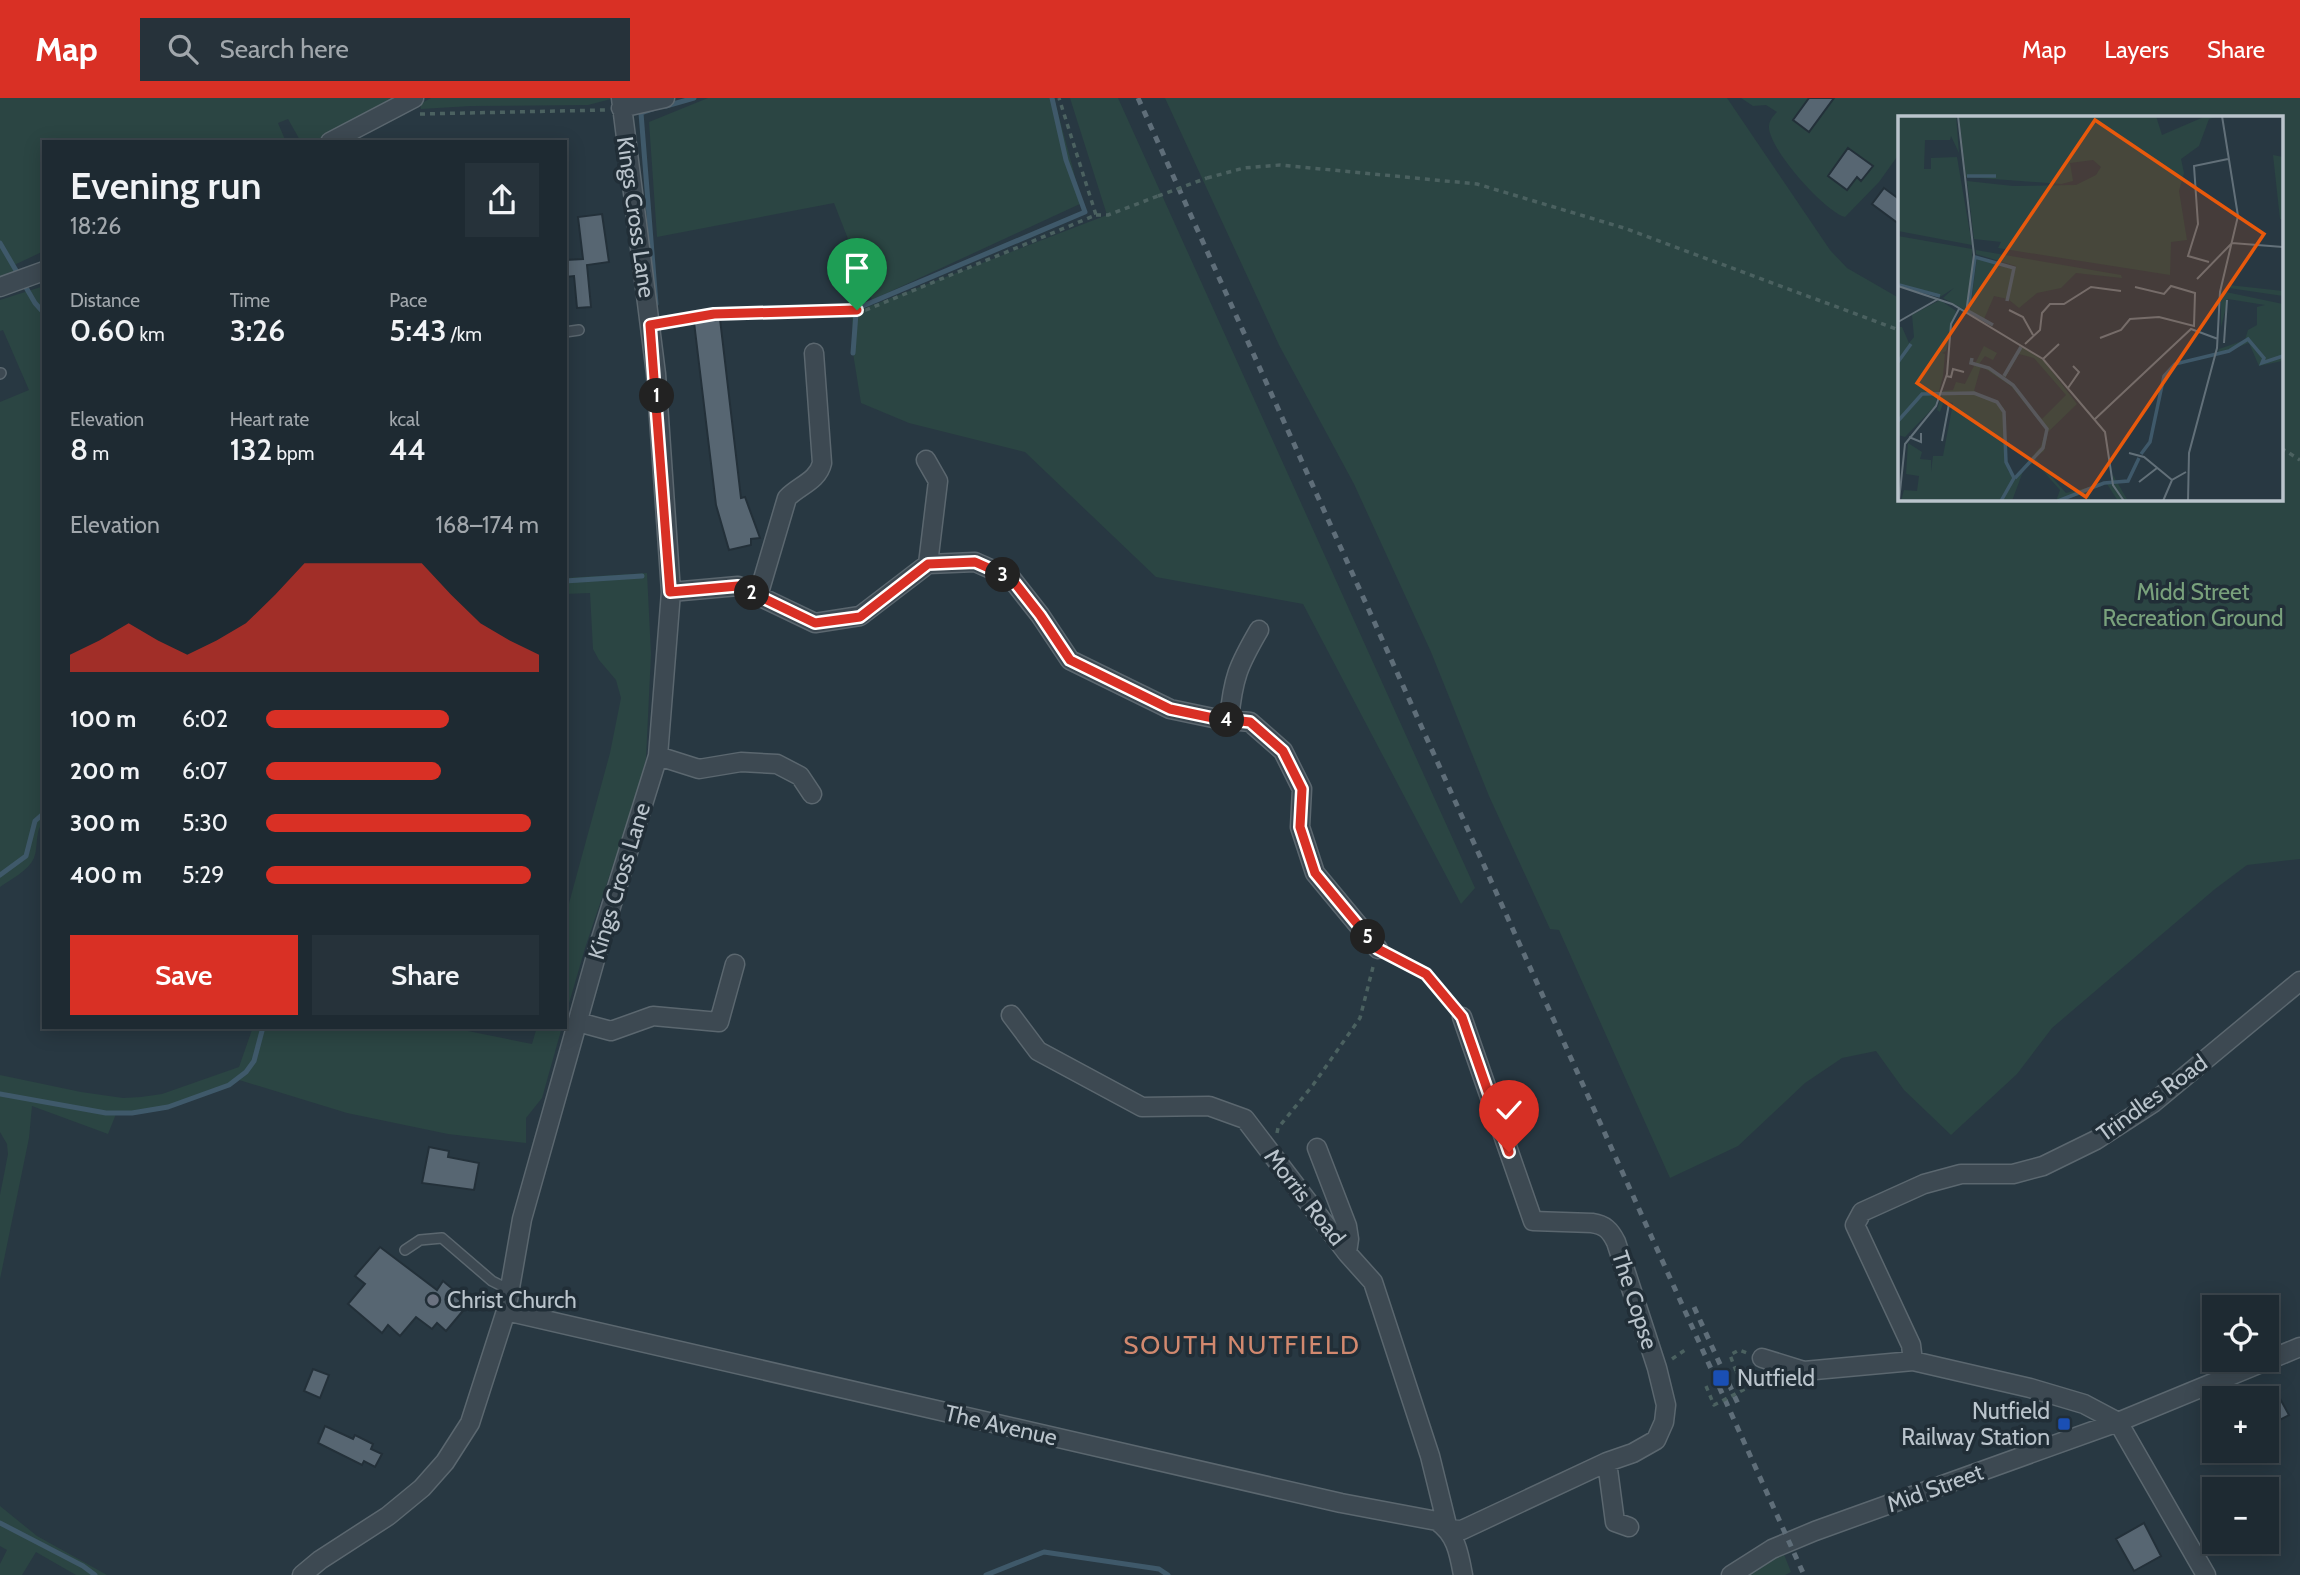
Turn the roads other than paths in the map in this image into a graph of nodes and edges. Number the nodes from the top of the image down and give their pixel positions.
1 (414, 98) edge
2 (664, 98) edge
3 (621, 103) edge
4 (334, 140) edge
5 (41, 272) edge
6 (6, 285) edge
7 (579, 330) dead end
8 (567, 332) edge
9 (814, 353) dead end
10 (926, 460) dead end
11 (928, 564) junction
12 (670, 592) junction
13 (758, 596) junction
14 (1259, 630) dead end
15 (1229, 720) junction
16 (658, 756) junction
17 (812, 793) dead end
18 (1378, 949) road end
19 (735, 964) dead end
20 (2300, 981) edge
21 (1010, 1015) dead end
22 (1462, 1017) road end
23 (578, 1022) junction
24 (1317, 1148) dead end
25 (405, 1250) dead end
26 (1347, 1253) junction
27 (510, 1290) junction
28 (506, 1311) junction
29 (2300, 1347) edge
30 (1762, 1358) road end
31 (1913, 1361) junction
32 (2118, 1422) junction
33 (1607, 1462) junction
34 (1629, 1527) dead end
35 (1448, 1529) junction
36 (302, 1575) edge
37 (1463, 1575) edge
38 (1731, 1575) edge
39 (2206, 1575) edge

1 - 4 street
2 - 3 street
3 - 12 street, Kings Cross Lane
5 - 6 street
7 - 8 lane
9 - 13 street
10 - 11 street
11 - 13 street
11 - 15 street
12 - 13 street
12 - 16 street, Kings Cross Lane
14 - 15 street
15 - 18 street
16 - 17 street
16 - 23 street, Kings Cross Lane
19 - 23 street
20 - 31 street, Trindles Road
21 - 26 street, Morris Road
22 - 33 street, The Copse
23 - 27 street, Kings Cross Lane
24 - 26 street
25 - 27 lane
26 - 35 street, Morris Road
27 - 28 street, Kings Cross Lane
28 - 35 street, The Avenue
28 - 36 street, Kings Cross Lane
29 - 32 street, Mid Street
30 - 31 street
31 - 32 street
32 - 38 street, Mid Street
32 - 39 street
33 - 34 street
33 - 35 street
35 - 37 street

